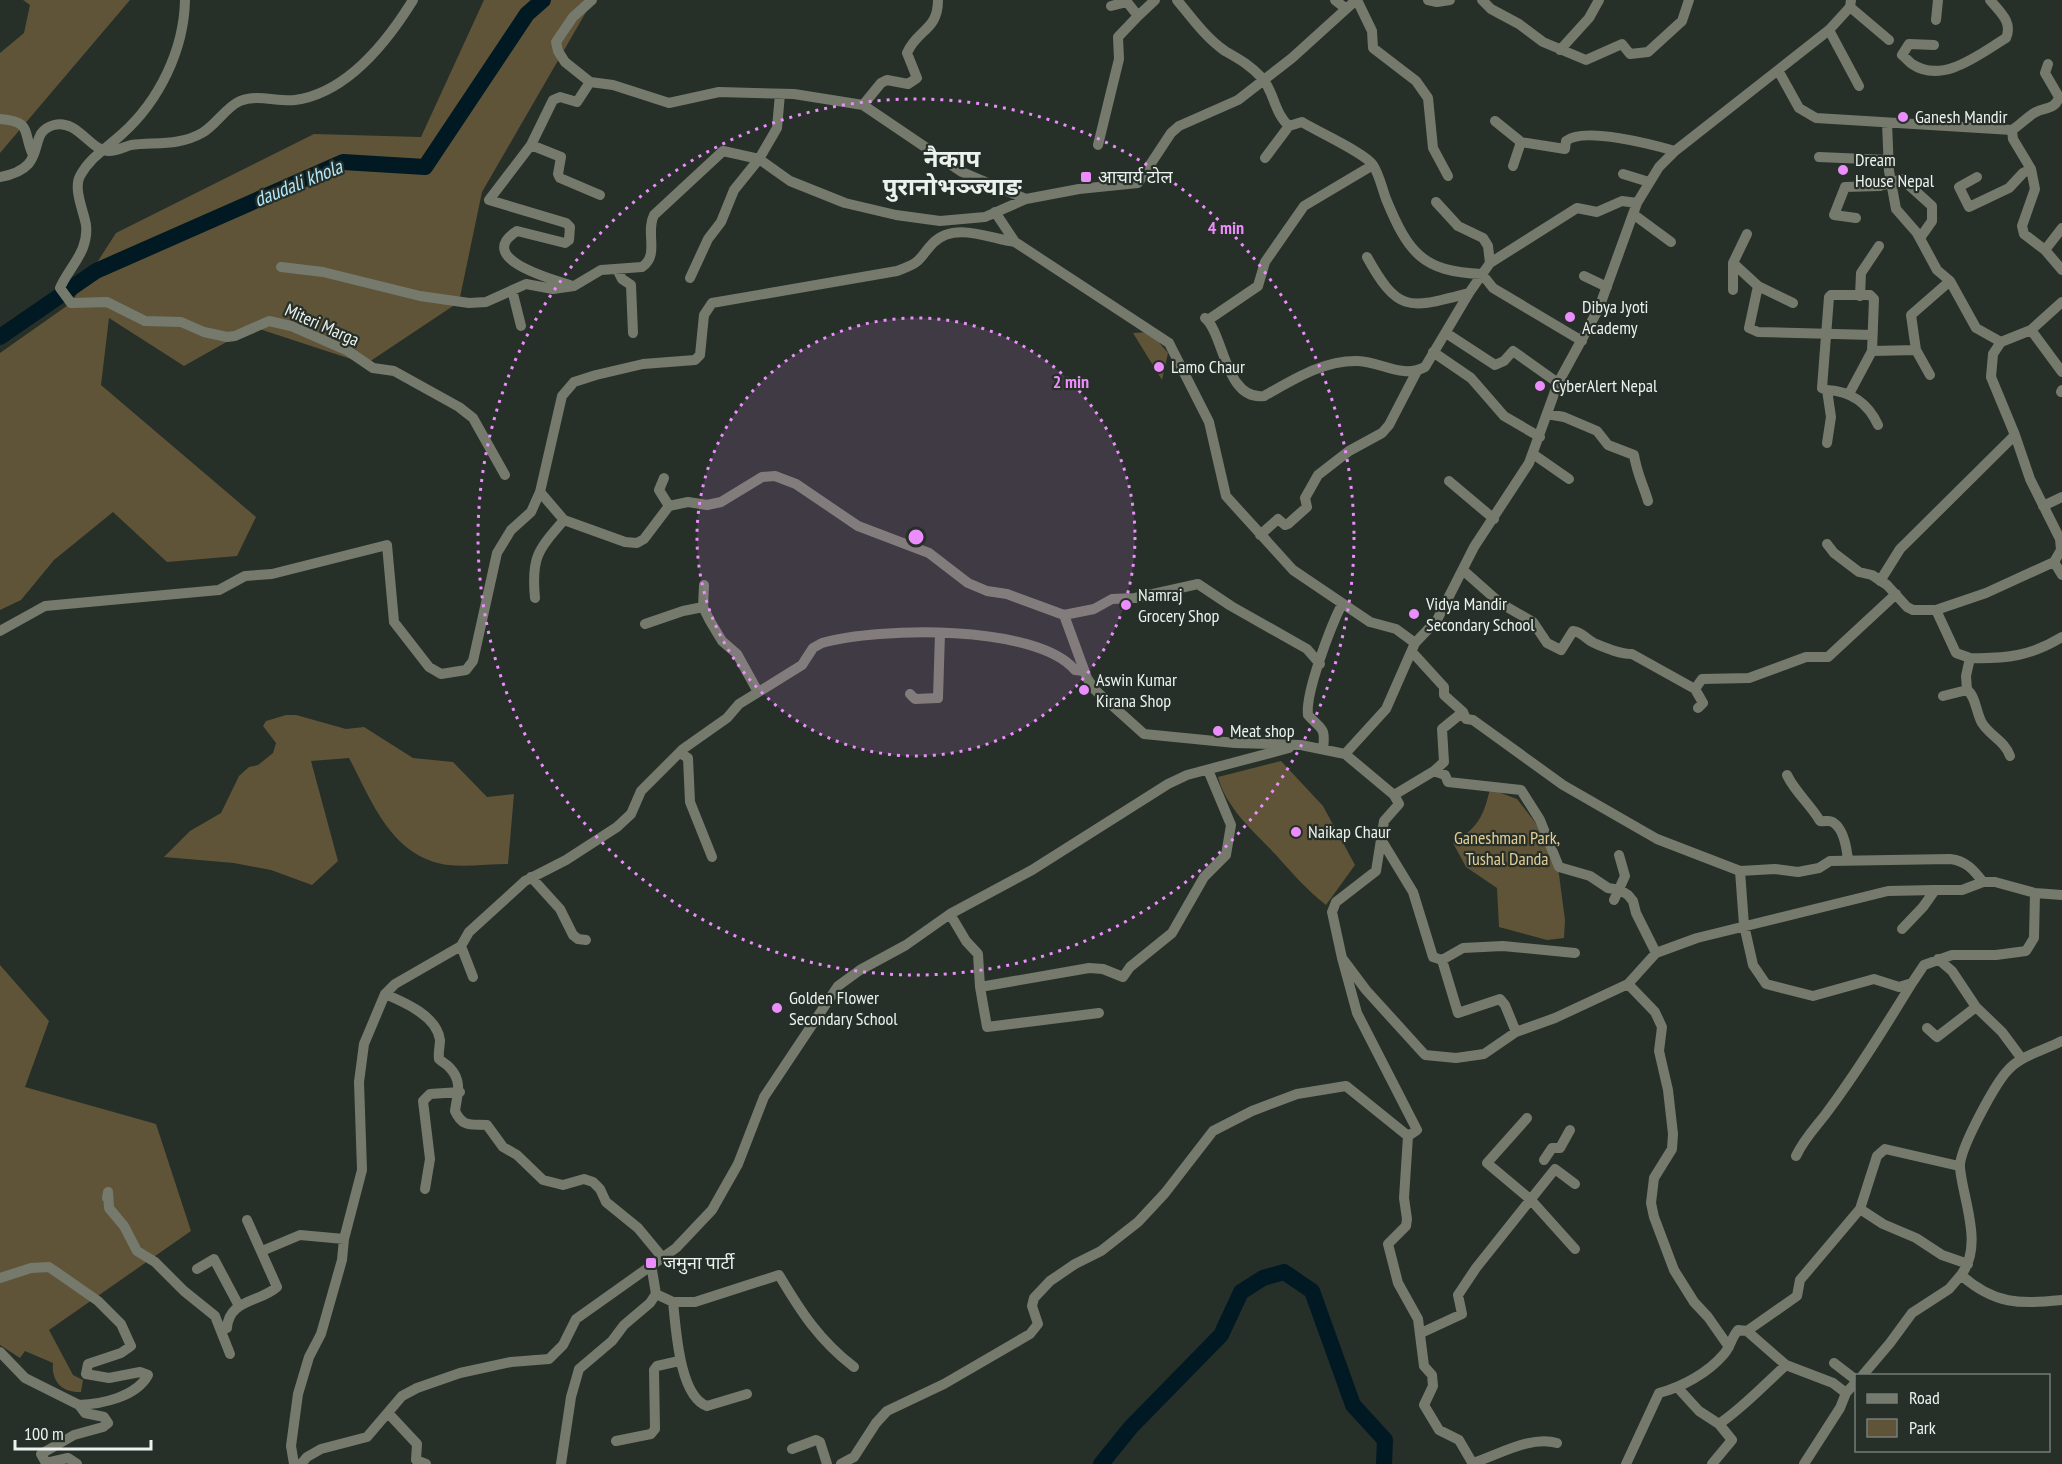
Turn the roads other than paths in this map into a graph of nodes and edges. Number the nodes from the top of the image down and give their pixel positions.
1 (185, 0) edge
2 (412, 0) edge
3 (592, 0) edge
4 (938, 0) edge
5 (1155, 0) edge
6 (1177, 0) edge
7 (1335, 0) edge
8 (1356, 0) edge
9 (1428, 0) edge
10 (1450, 0) edge
11 (1482, 0) edge
12 (1599, 0) edge
13 (1689, 0) edge
14 (1938, 0) edge
15 (1990, 0) edge
16 (1851, 4) edge
17 (1111, 6) dead end
18 (1345, 8) junction
19 (1138, 16) junction
20 (1936, 20) dead end
21 (1829, 30) junction
22 (1889, 40) dead end
23 (1934, 45) dead end
24 (1560, 50) junction
25 (2048, 64) dead end
26 (1779, 72) junction
27 (1264, 81) junction
28 (590, 82) junction
29 (1859, 86) dead end
30 (780, 94) junction
31 (863, 105) junction
32 (0, 118) edge
33 (1495, 121) dead end
34 (1887, 123) junction
35 (1289, 126) junction
36 (2012, 130) junction
37 (1521, 142) junction
38 (531, 145) junction
39 (1098, 145) dead end
40 (102, 148) junction
41 (1675, 151) junction
42 (33, 155) junction
43 (1819, 157) dead end
44 (1265, 158) dead end
45 (759, 159) junction
46 (1888, 160) junction
47 (1373, 165) junction
48 (1513, 166) dead end
49 (2031, 170) junction
50 (1623, 174) dead end
51 (1449, 176) dead end
52 (0, 177) edge
53 (1977, 177) dead end
54 (1649, 182) junction
55 (1890, 184) junction
56 (600, 195) dead end
57 (1026, 199) junction
58 (1436, 202) dead end
59 (1635, 208) junction
60 (995, 212) junction
61 (1856, 218) dead end
62 (2062, 228) edge
63 (1747, 234) dead end
64 (1920, 238) junction
65 (1015, 242) junction
66 (1671, 242) dead end
67 (1879, 246) dead end
68 (2045, 250) junction
69 (1367, 257) dead end
70 (1491, 263) junction
71 (1733, 264) junction
72 (281, 267) dead end
73 (617, 269) junction
74 (2062, 270) edge
75 (1482, 274) junction
76 (1584, 276) dead end
77 (690, 278) dead end
78 (1950, 281) junction
79 (574, 286) junction
80 (1758, 286) junction
81 (1607, 287) junction
82 (512, 290) junction
83 (1733, 290) dead end
84 (1469, 293) junction
85 (1860, 296) junction
86 (2062, 302) edge
87 (1793, 303) dead end
88 (521, 326) dead end
89 (2031, 330) junction
90 (633, 333) dead end
91 (1446, 333) junction
92 (1872, 335) junction
93 (1825, 336) junction
94 (1582, 341) junction
95 (2001, 342) junction
96 (1916, 350) junction
97 (1872, 351) junction
98 (1433, 352) junction
99 (1417, 371) junction
100 (2062, 372) edge
101 (1930, 375) dead end
102 (1558, 383) junction
103 (1827, 390) junction
104 (1849, 394) junction
105 (1547, 414) junction
106 (1878, 424) dead end
107 (2015, 435) junction
108 (1540, 437) junction
109 (1827, 444) dead end
110 (1533, 454) junction
111 (505, 476) dead end
112 (664, 478) dead end
113 (1569, 479) dead end
114 (1449, 481) dead end
115 (540, 492) junction
116 (2062, 496) edge
117 (1648, 501) dead end
118 (669, 506) junction
119 (2043, 506) junction
120 (1494, 519) junction
121 (564, 520) junction
122 (1260, 535) junction
123 (1827, 544) dead end
124 (2054, 562) junction
125 (1464, 570) junction
126 (2062, 574) edge
127 (1880, 581) junction
128 (704, 585) dead end
129 (1896, 594) junction
130 (535, 598) dead end
131 (1342, 604) junction
132 (703, 607) junction
133 (1936, 610) junction
134 (1064, 615) junction
135 (645, 624) dead end
136 (0, 631) edge
137 (940, 633) junction
138 (2062, 637) edge
139 (1414, 648) junction
140 (1970, 658) junction
141 (1320, 664) junction
142 (1084, 671) junction
143 (1695, 689) junction
144 (1967, 690) junction
145 (758, 692) junction
146 (909, 694) dead end
147 (1943, 696) dead end
148 (1698, 708) dead end
149 (1463, 712) junction
150 (1301, 745) junction
151 (1323, 749) junction
152 (680, 753) junction
153 (1345, 754) junction
154 (2010, 756) dead end
155 (1208, 770) junction
156 (1434, 771) junction
157 (1787, 775) dead end
158 (1394, 795) junction
159 (1382, 841) junction
160 (1619, 855) dead end
161 (712, 857) dead end
162 (1848, 861) junction
163 (1740, 871) junction
164 (531, 877) junction
165 (1983, 882) junction
166 (1935, 890) junction
167 (2035, 893) junction
168 (1617, 895) junction
169 (2062, 895) edge
170 (950, 914) junction
171 (1744, 925) junction
172 (1902, 929) dead end
173 (586, 940) dead end
174 (461, 946) junction
175 (1575, 953) dead end
176 (1656, 953) junction
177 (1341, 958) junction
178 (1938, 959) junction
179 (1442, 960) junction
180 (473, 977) dead end
181 (1912, 983) junction
182 (1628, 984) junction
183 (981, 987) junction
184 (385, 994) junction
185 (1976, 1007) junction
186 (1099, 1013) dead end
187 (1927, 1028) dead end
188 (1516, 1032) junction
189 (2062, 1041) edge
190 (2022, 1059) junction
191 (460, 1092) junction
192 (1527, 1118) dead end
193 (1570, 1130) dead end
194 (1408, 1136) junction
195 (1796, 1156) dead end
196 (1959, 1166) junction
197 (1555, 1169) junction
198 (1575, 1184) dead end
199 (425, 1189) dead end
200 (107, 1198) dead end
201 (1531, 1200) junction
202 (1860, 1209) junction
203 (247, 1220) dead end
204 (344, 1239) junction
205 (1575, 1249) dead end
206 (262, 1251) junction
207 (662, 1257) junction
208 (651, 1264) junction
209 (1968, 1264) junction
210 (197, 1269) dead end
211 (1961, 1275) junction
212 (0, 1278) edge
213 (656, 1294) junction
214 (2062, 1300) edge
215 (673, 1302) junction
216 (239, 1306) junction
217 (221, 1329) junction
218 (1747, 1331) junction
219 (1421, 1333) junction
220 (1728, 1347) junction
221 (0, 1352) edge
222 (230, 1354) dead end
223 (679, 1361) junction
224 (1834, 1363) dead end
225 (1786, 1365) junction
226 (854, 1367) dead end
227 (1864, 1374) edge
228 (1855, 1379) edge
229 (1855, 1383) edge
230 (1678, 1388) junction
231 (1846, 1393) junction
232 (747, 1394) dead end
233 (79, 1405) junction
234 (389, 1414) junction
235 (1719, 1425) junction
236 (616, 1441) dead end
237 (1557, 1443) dead end
238 (792, 1449) dead end
239 (76, 1464) edge
240 (294, 1464) edge
241 (301, 1464) edge
242 (426, 1464) edge
243 (561, 1464) edge
244 (827, 1464) edge
245 (841, 1464) edge
246 (1473, 1464) edge
247 (1626, 1464) edge
248 (1712, 1464) edge
249 (1804, 1464) edge

1 - 40 street
2 - 40 street
3 - 28 street
4 - 31 street
5 - 19 street
6 - 27 street
7 - 18 street
8 - 18 street
8 - 51 street
9 - 10 street
11 - 24 street
12 - 24 street
13 - 24 street
14 - 20 street
15 - 23 street
16 - 21 street
16 - 22 street
17 - 19 street
18 - 27 street
19 - 39 street
21 - 26 street
21 - 29 street
25 - 36 street
26 - 34 street
26 - 41 street
27 - 35 street
27 - 57 street
28 - 30 street
28 - 38 street
30 - 31 street
30 - 45 street
31 - 57 street
32 - 42 street
33 - 37 street
34 - 36 street
34 - 46 street
35 - 44 street
35 - 47 street
36 - 49 street
37 - 41 street
37 - 48 street
38 - 56 street
38 - 79 street
40 - 42 street
40 - 111 street, Miteri Marga
41 - 54 street
42 - 52 street
43 - 46 street
45 - 60 street
45 - 73 street
45 - 77 street
46 - 55 street
47 - 75 street
47 - 99 street
49 - 53 street
49 - 68 street
50 - 54 street
54 - 59 street
55 - 61 street
55 - 64 street
55 - 64 street
57 - 60 street
58 - 70 street
59 - 66 street
59 - 70 street
59 - 81 street
60 - 65 street
62 - 68 street
63 - 71 street
64 - 78 street
65 - 115 street
65 - 122 street
67 - 85 street
68 - 74 street
69 - 84 street
70 - 75 street
71 - 80 street
71 - 83 street
72 - 82 street
73 - 79 street
73 - 90 street
75 - 84 street
75 - 94 street
76 - 81 street
78 - 95 street
78 - 96 street
79 - 82 street
80 - 87 street
80 - 93 street
81 - 94 street
82 - 88 street
84 - 91 street
85 - 92 street
85 - 93 street
86 - 89 street
89 - 95 street
89 - 100 street
91 - 98 street
91 - 102 street
92 - 93 street
92 - 97 street
93 - 103 street
94 - 102 street
95 - 107 street
96 - 97 street
96 - 101 street
97 - 104 street
98 - 99 street
98 - 108 street
99 - 122 street
102 - 105 street
103 - 104 street
103 - 109 street
104 - 106 street
105 - 108 street
105 - 117 street
107 - 119 street
107 - 127 street
108 - 110 street
110 - 113 street
110 - 120 street
112 - 118 street
114 - 120 street
115 - 121 street
115 - 136 street
116 - 119 street
118 - 121 street
118 - 134 street
119 - 124 street
120 - 125 street
121 - 130 street
122 - 131 street
123 - 127 street
124 - 126 street
124 - 133 street
125 - 139 street
125 - 143 street
127 - 129 street
128 - 132 street
129 - 133 street
129 - 143 street
131 - 139 street
131 - 141 street
132 - 135 street
132 - 145 street
133 - 140 street
134 - 141 street
134 - 142 street
137 - 142 street
137 - 145 street
137 - 146 street
138 - 140 street
139 - 149 street
139 - 153 street
140 - 144 street
141 - 151 street
142 - 150 street
143 - 148 street
144 - 147 street
144 - 154 street
145 - 152 street
149 - 156 street
149 - 163 street
150 - 151 street
150 - 155 street
151 - 153 street
152 - 161 street
152 - 164 street
153 - 158 street
155 - 170 street
155 - 183 street
156 - 158 street
156 - 168 street
157 - 162 street
158 - 159 street
159 - 177 street
159 - 179 street
160 - 168 street
162 - 163 street
162 - 165 street
163 - 171 street
164 - 173 street
164 - 174 street
165 - 166 street
165 - 167 street
166 - 171 street
166 - 172 street
167 - 169 street
167 - 178 street
168 - 176 street
170 - 183 street
170 - 207 street
171 - 176 street
171 - 181 street
174 - 180 street
174 - 184 street
175 - 179 street
176 - 182 street
177 - 188 street
177 - 194 street
178 - 181 street
178 - 185 street
179 - 188 street
181 - 195 street
182 - 188 street
182 - 220 street
183 - 186 street
184 - 191 street
184 - 204 street
185 - 187 street
185 - 190 street
189 - 190 street
190 - 196 street
191 - 199 street
191 - 207 street
192 - 201 street
193 - 197 street
194 - 219 street
194 - 245 street
196 - 202 street
196 - 209 street
197 - 198 street
197 - 201 street
200 - 217 street
201 - 205 street
201 - 219 street
202 - 209 street
202 - 218 street
203 - 206 street
204 - 206 street
204 - 240 street
206 - 216 street
207 - 208 street
208 - 213 street
208 - 234 street
209 - 211 street
210 - 216 street
211 - 214 street
211 - 227 street
212 - 233 street
213 - 215 street
213 - 243 street
215 - 223 street
215 - 226 street
216 - 217 street
217 - 222 street
218 - 220 street
218 - 225 street
219 - 246 street
220 - 230 street
221 - 233 street
223 - 232 street
223 - 236 street
224 - 228 street
225 - 231 street
225 - 235 street
229 - 231 street
230 - 235 street
230 - 247 street
231 - 249 street
233 - 239 street
234 - 241 street
234 - 242 street
235 - 248 street
237 - 246 street
238 - 244 street

